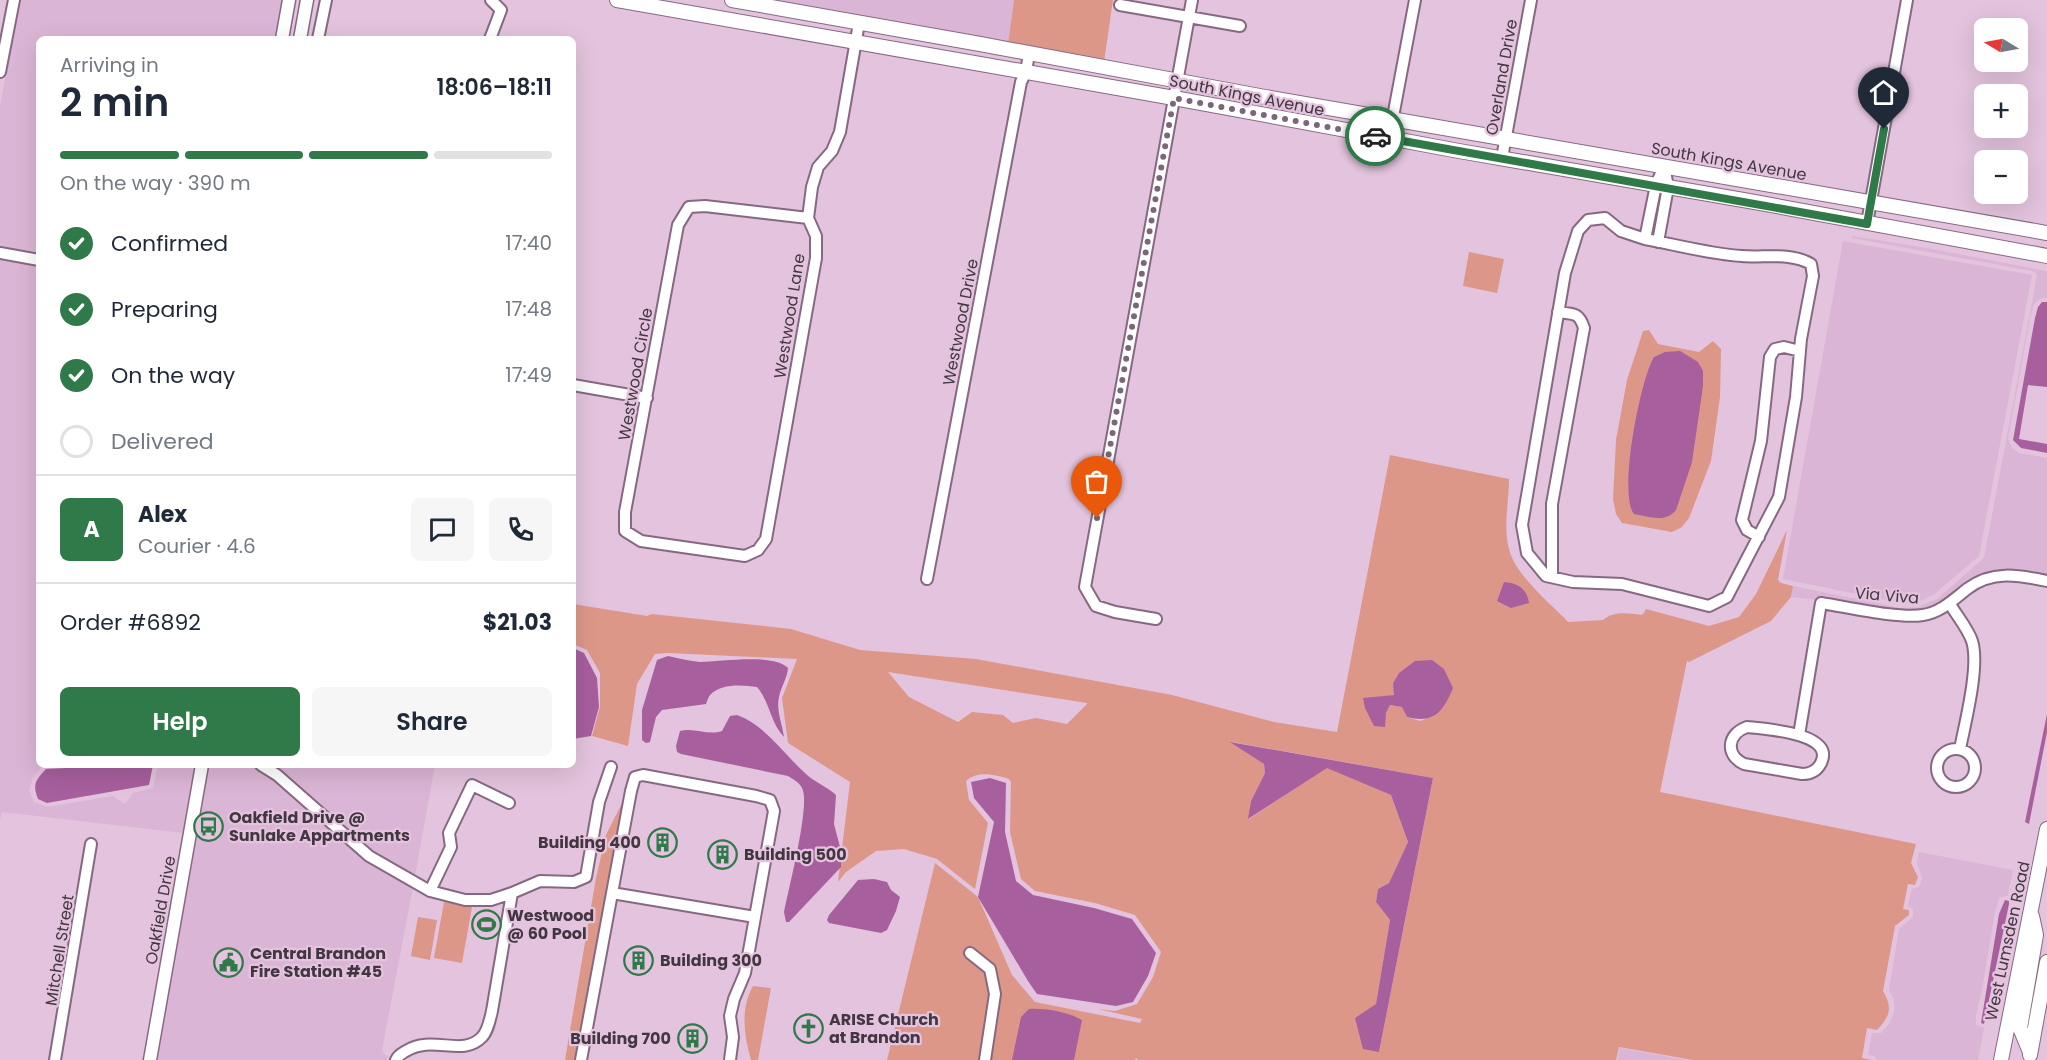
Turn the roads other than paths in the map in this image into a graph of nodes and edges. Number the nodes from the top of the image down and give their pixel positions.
1 (14, 0) edge
2 (289, 0) edge
3 (308, 0) edge
4 (326, 0) edge
5 (491, 0) edge
6 (617, 0) edge
7 (732, 0) edge
8 (1192, 0) edge
9 (1415, 0) edge
10 (1530, 0) edge
11 (1907, 0) edge
12 (1120, 5) dead end
13 (1189, 16) junction
14 (860, 23) junction
15 (1240, 26) dead end
16 (283, 36) edge
17 (301, 36) edge
18 (319, 36) edge
19 (491, 36) edge
20 (856, 42) junction
21 (1029, 53) junction
22 (0, 72) edge
23 (1026, 72) junction
24 (1177, 81) junction
25 (1174, 98) junction
26 (1392, 120) junction
27 (1389, 138) junction
28 (1505, 140) junction
29 (1502, 158) junction
30 (1664, 166) junction
31 (1662, 186) junction
32 (1871, 202) junction
33 (808, 218) junction
34 (1867, 224) junction
35 (2047, 233) edge
36 (1645, 239) junction
37 (1658, 242) junction
38 (0, 253) edge
39 (2028, 253) junction
40 (2047, 256) edge
41 (36, 259) edge
42 (2047, 265) edge
43 (1558, 312) junction
44 (1800, 351) junction
45 (576, 386) edge
46 (647, 398) junction
47 (1759, 537) junction
48 (758, 550) joint
49 (1552, 577) junction
50 (927, 579) dead end
51 (2047, 581) edge
52 (1950, 604) junction
53 (1156, 619) dead end
54 (1799, 735) junction
55 (1960, 749) dead end
56 (611, 767) dead end
57 (201, 768) edge
58 (266, 768) edge
59 (509, 803) dead end
60 (2047, 829) edge
61 (91, 844) dead end
62 (430, 891) junction
63 (512, 893) junction
64 (612, 893) junction
65 (2031, 908) junction
66 (755, 917) junction
67 (969, 953) dead end
68 (2047, 962) edge
69 (2030, 1056) edge
70 (55, 1060) edge
71 (150, 1060) edge
72 (396, 1060) edge
73 (581, 1060) edge
74 (730, 1060) edge
75 (985, 1060) edge
76 (2001, 1060) edge

1 - 22 street
2 - 16 street
3 - 17 street
4 - 18 street
5 - 19 street
6 - 20 main road, South Kings Avenue
7 - 14 main road, South Kings Avenue
8 - 13 street
9 - 26 street
10 - 28 street, Overland Drive
11 - 32 street
12 - 13 street
13 - 15 street
13 - 24 street
14 - 20 street, Westwood Lane
14 - 21 main road, South Kings Avenue
20 - 23 main road, South Kings Avenue
20 - 33 street, Westwood Lane
21 - 23 street, Westwood Drive
21 - 24 main road, South Kings Avenue
23 - 25 main road, South Kings Avenue
23 - 50 street, Westwood Drive
24 - 25 street
24 - 26 main road, South Kings Avenue
25 - 27 main road, South Kings Avenue
25 - 53 street
26 - 27 street
26 - 28 main road, South Kings Avenue
27 - 29 main road, South Kings Avenue
28 - 29 street, Overland Drive
28 - 30 main road, South Kings Avenue
29 - 31 main road, South Kings Avenue
30 - 31 street
30 - 32 main road, South Kings Avenue
31 - 34 main road, South Kings Avenue
31 - 36 street
31 - 37 street
32 - 34 street
32 - 35 main road, South Kings Avenue
33 - 46 street, Westwood Circle
33 - 48 street, Westwood Lane
34 - 39 main road, South Kings Avenue
36 - 37 street
36 - 43 street
37 - 44 street
38 - 41 street
39 - 40 main road, South Kings Avenue
39 - 42 main road
43 - 49 street
43 - 49 street
44 - 47 street
44 - 47 street
45 - 46 street
46 - 48 street, Westwood Circle
47 - 49 street
51 - 52 street, Via Viva
52 - 54 street, Via Viva
52 - 55 street
54 - 54 street
56 - 63 street
57 - 71 street, Oakfield Drive
58 - 62 street
59 - 62 street
60 - 65 main road, West Lumsden Road
61 - 70 street, Mitchell Street
62 - 63 street
63 - 72 street
64 - 66 street
64 - 66 street
64 - 73 street
65 - 69 main road
65 - 76 main road, West Lumsden Road
66 - 74 street
67 - 75 street
68 - 69 main road

